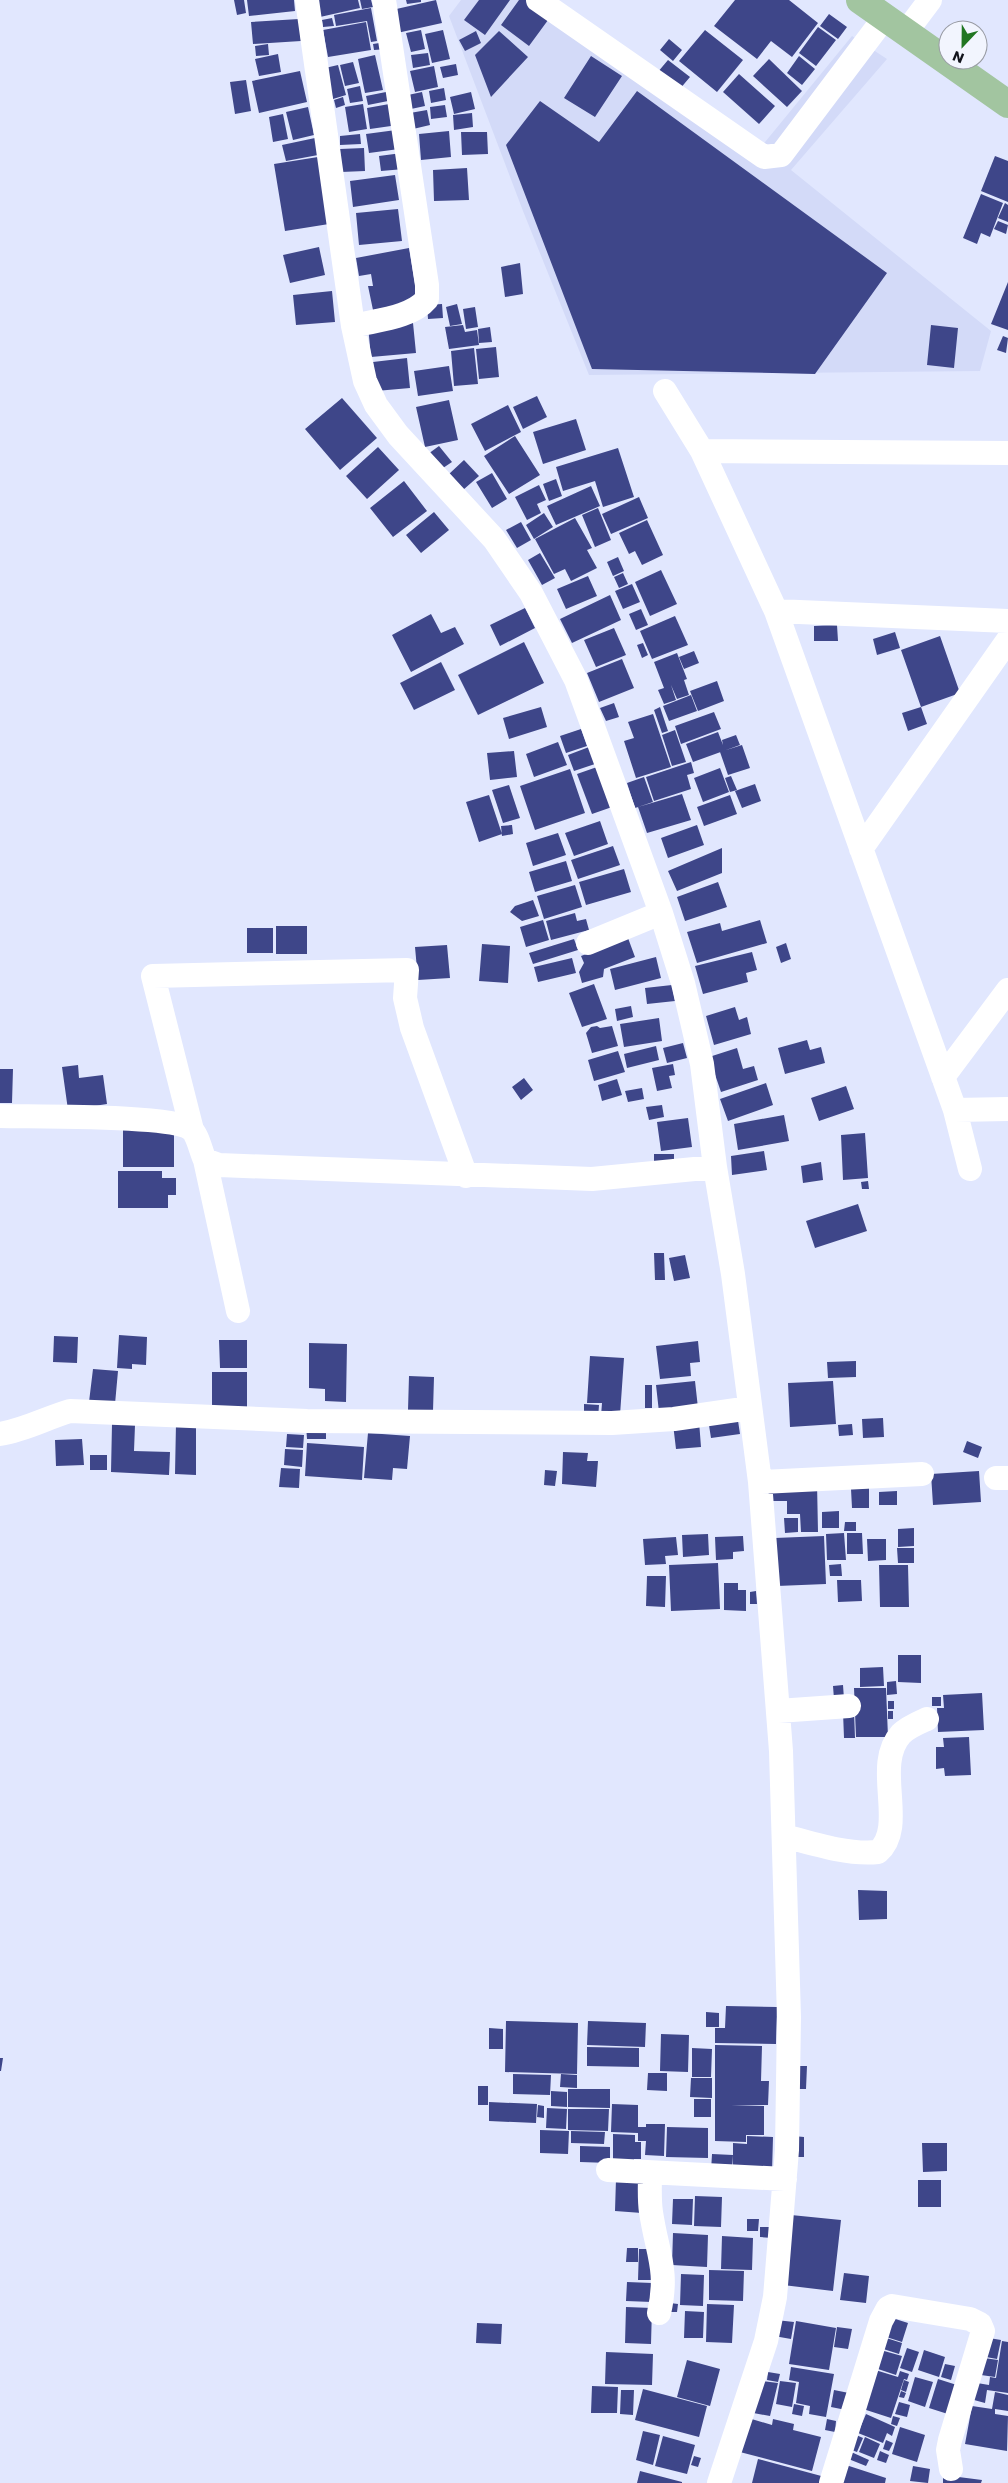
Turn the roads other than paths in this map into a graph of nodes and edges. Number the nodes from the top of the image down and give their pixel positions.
1 (306, 0) edge
2 (384, 0) edge
3 (538, 0) edge
4 (930, 0) edge
5 (862, 1) edge
6 (896, 25) junction
7 (1008, 104) edge
8 (353, 326) junction
9 (665, 391) dead end
10 (702, 451) junction
11 (1008, 452) edge
12 (776, 611) junction
13 (1008, 622) edge
14 (1008, 640) edge
15 (861, 848) junction
16 (660, 913) junction
17 (588, 943) dead end
18 (1008, 990) edge
19 (943, 1077) junction
20 (1008, 1109) edge
21 (955, 1110) junction
22 (0, 1116) edge
23 (192, 1130) junction
24 (205, 1160) junction
25 (715, 1167) junction
26 (970, 1169) dead end
27 (466, 1176) junction
28 (238, 1310) dead end
29 (750, 1408) junction
30 (0, 1434) edge
31 (922, 1474) dead end
32 (760, 1482) junction
33 (849, 1706) dead end
34 (778, 1710) junction
35 (927, 1719) dead end
36 (785, 1836) junction
37 (608, 2170) dead end
38 (650, 2173) junction
39 (785, 2179) junction
40 (659, 2313) dead end
41 (950, 2469) dead end
42 (719, 2483) edge
43 (832, 2483) edge

1 - 8 street
2 - 8 street
3 - 6 street
4 - 6 street
5 - 6 main road
6 - 7 main road
8 - 16 street
9 - 10 street
10 - 11 street
10 - 12 street
12 - 13 street
12 - 15 street
14 - 15 street
15 - 19 street
16 - 17 street
16 - 25 street
18 - 19 street
19 - 21 street
20 - 21 street
21 - 26 street
22 - 23 street
23 - 24 street
23 - 27 street
24 - 27 street
24 - 28 street
25 - 27 street
25 - 29 street
29 - 30 street
29 - 32 street
31 - 32 street
32 - 34 street
33 - 34 street
34 - 36 street
35 - 36 street
36 - 39 street
37 - 38 street
38 - 39 street
38 - 40 street
39 - 42 street
41 - 43 street

